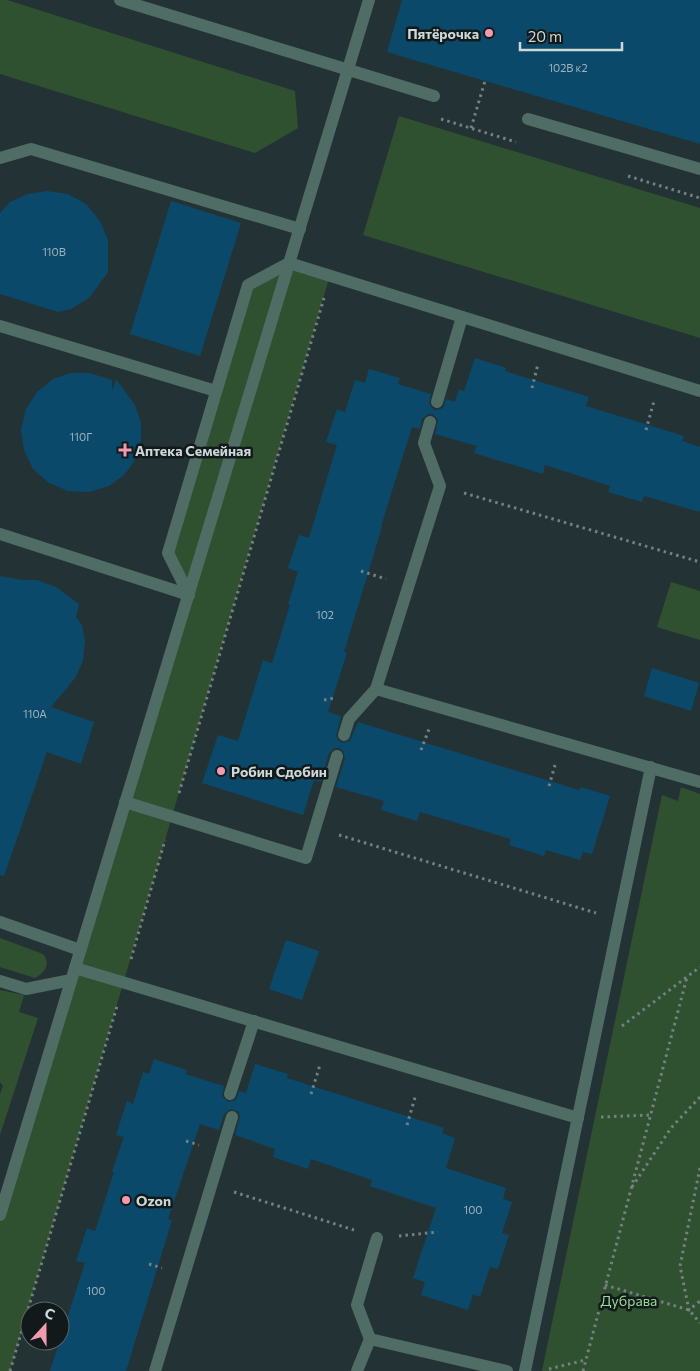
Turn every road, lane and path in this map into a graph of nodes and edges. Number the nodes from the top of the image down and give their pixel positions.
1 (120, 0) edge
2 (369, 0) edge
3 (348, 71) junction
4 (485, 81) dead end
5 (434, 96) dead end
6 (528, 119) dead end
7 (471, 128) dead end
8 (0, 158) edge
9 (700, 169) edge
10 (300, 229) junction
11 (289, 263) junction
12 (462, 317) junction
13 (0, 326) edge
14 (216, 391) junction
15 (700, 391) edge
16 (437, 402) dead end
17 (430, 422) dead end
18 (440, 486) junction
19 (0, 534) edge
20 (700, 562) edge
21 (189, 595) junction
22 (376, 689) junction
23 (344, 735) dead end
24 (337, 756) dead end
25 (651, 767) junction
26 (700, 782) edge
27 (125, 802) junction
28 (314, 828) junction
29 (619, 920) junction
30 (0, 922) edge
31 (80, 950) junction
32 (700, 967) edge
33 (75, 968) junction
34 (687, 977) junction
35 (71, 980) junction
36 (0, 981) edge
37 (254, 1021) junction
38 (592, 1050) junction
39 (423, 1072) junction
40 (230, 1094) dead end
41 (700, 1097) edge
42 (650, 1115) junction
43 (232, 1118) dead end
44 (578, 1118) junction
45 (407, 1125) dead end
46 (700, 1168) edge
47 (212, 1185) junction
48 (631, 1189) junction
49 (0, 1215) edge
50 (438, 1232) dead end
51 (377, 1238) junction
52 (606, 1285) junction
53 (700, 1301) edge
54 (689, 1310) junction
55 (700, 1323) edge
56 (370, 1340) junction
57 (585, 1360) junction
58 (155, 1371) edge
59 (357, 1371) edge
60 (507, 1371) edge
61 (525, 1371) edge
62 (542, 1371) edge
63 (583, 1371) edge

1 - 3 street
2 - 3 street
3 - 5 street
3 - 10 street
4 - 7 path
6 - 9 street
8 - 10 street
10 - 11 street
11 - 12 street
11 - 14 street
11 - 21 street
12 - 15 street
12 - 16 street
13 - 14 street
14 - 21 street
17 - 18 street
18 - 20 path
18 - 22 street
19 - 21 street
21 - 27 street
22 - 23 street
22 - 25 street
24 - 28 street
25 - 26 street
25 - 29 street
27 - 28 street
27 - 31 street
28 - 29 path
29 - 38 street
30 - 31 street
31 - 33 street
32 - 34 path
33 - 35 street
33 - 37 street
34 - 38 path
34 - 42 path
35 - 36 street
35 - 49 street
37 - 39 street
37 - 40 street
38 - 44 street
39 - 44 street
39 - 45 path
41 - 48 path
42 - 44 path
42 - 48 path
43 - 47 street
44 - 61 street
46 - 54 path
47 - 51 path
47 - 58 street
48 - 52 path
50 - 51 path
51 - 56 street
52 - 54 path
52 - 57 path
53 - 54 path
54 - 55 path
56 - 59 street
56 - 60 street
57 - 62 path
57 - 63 path

